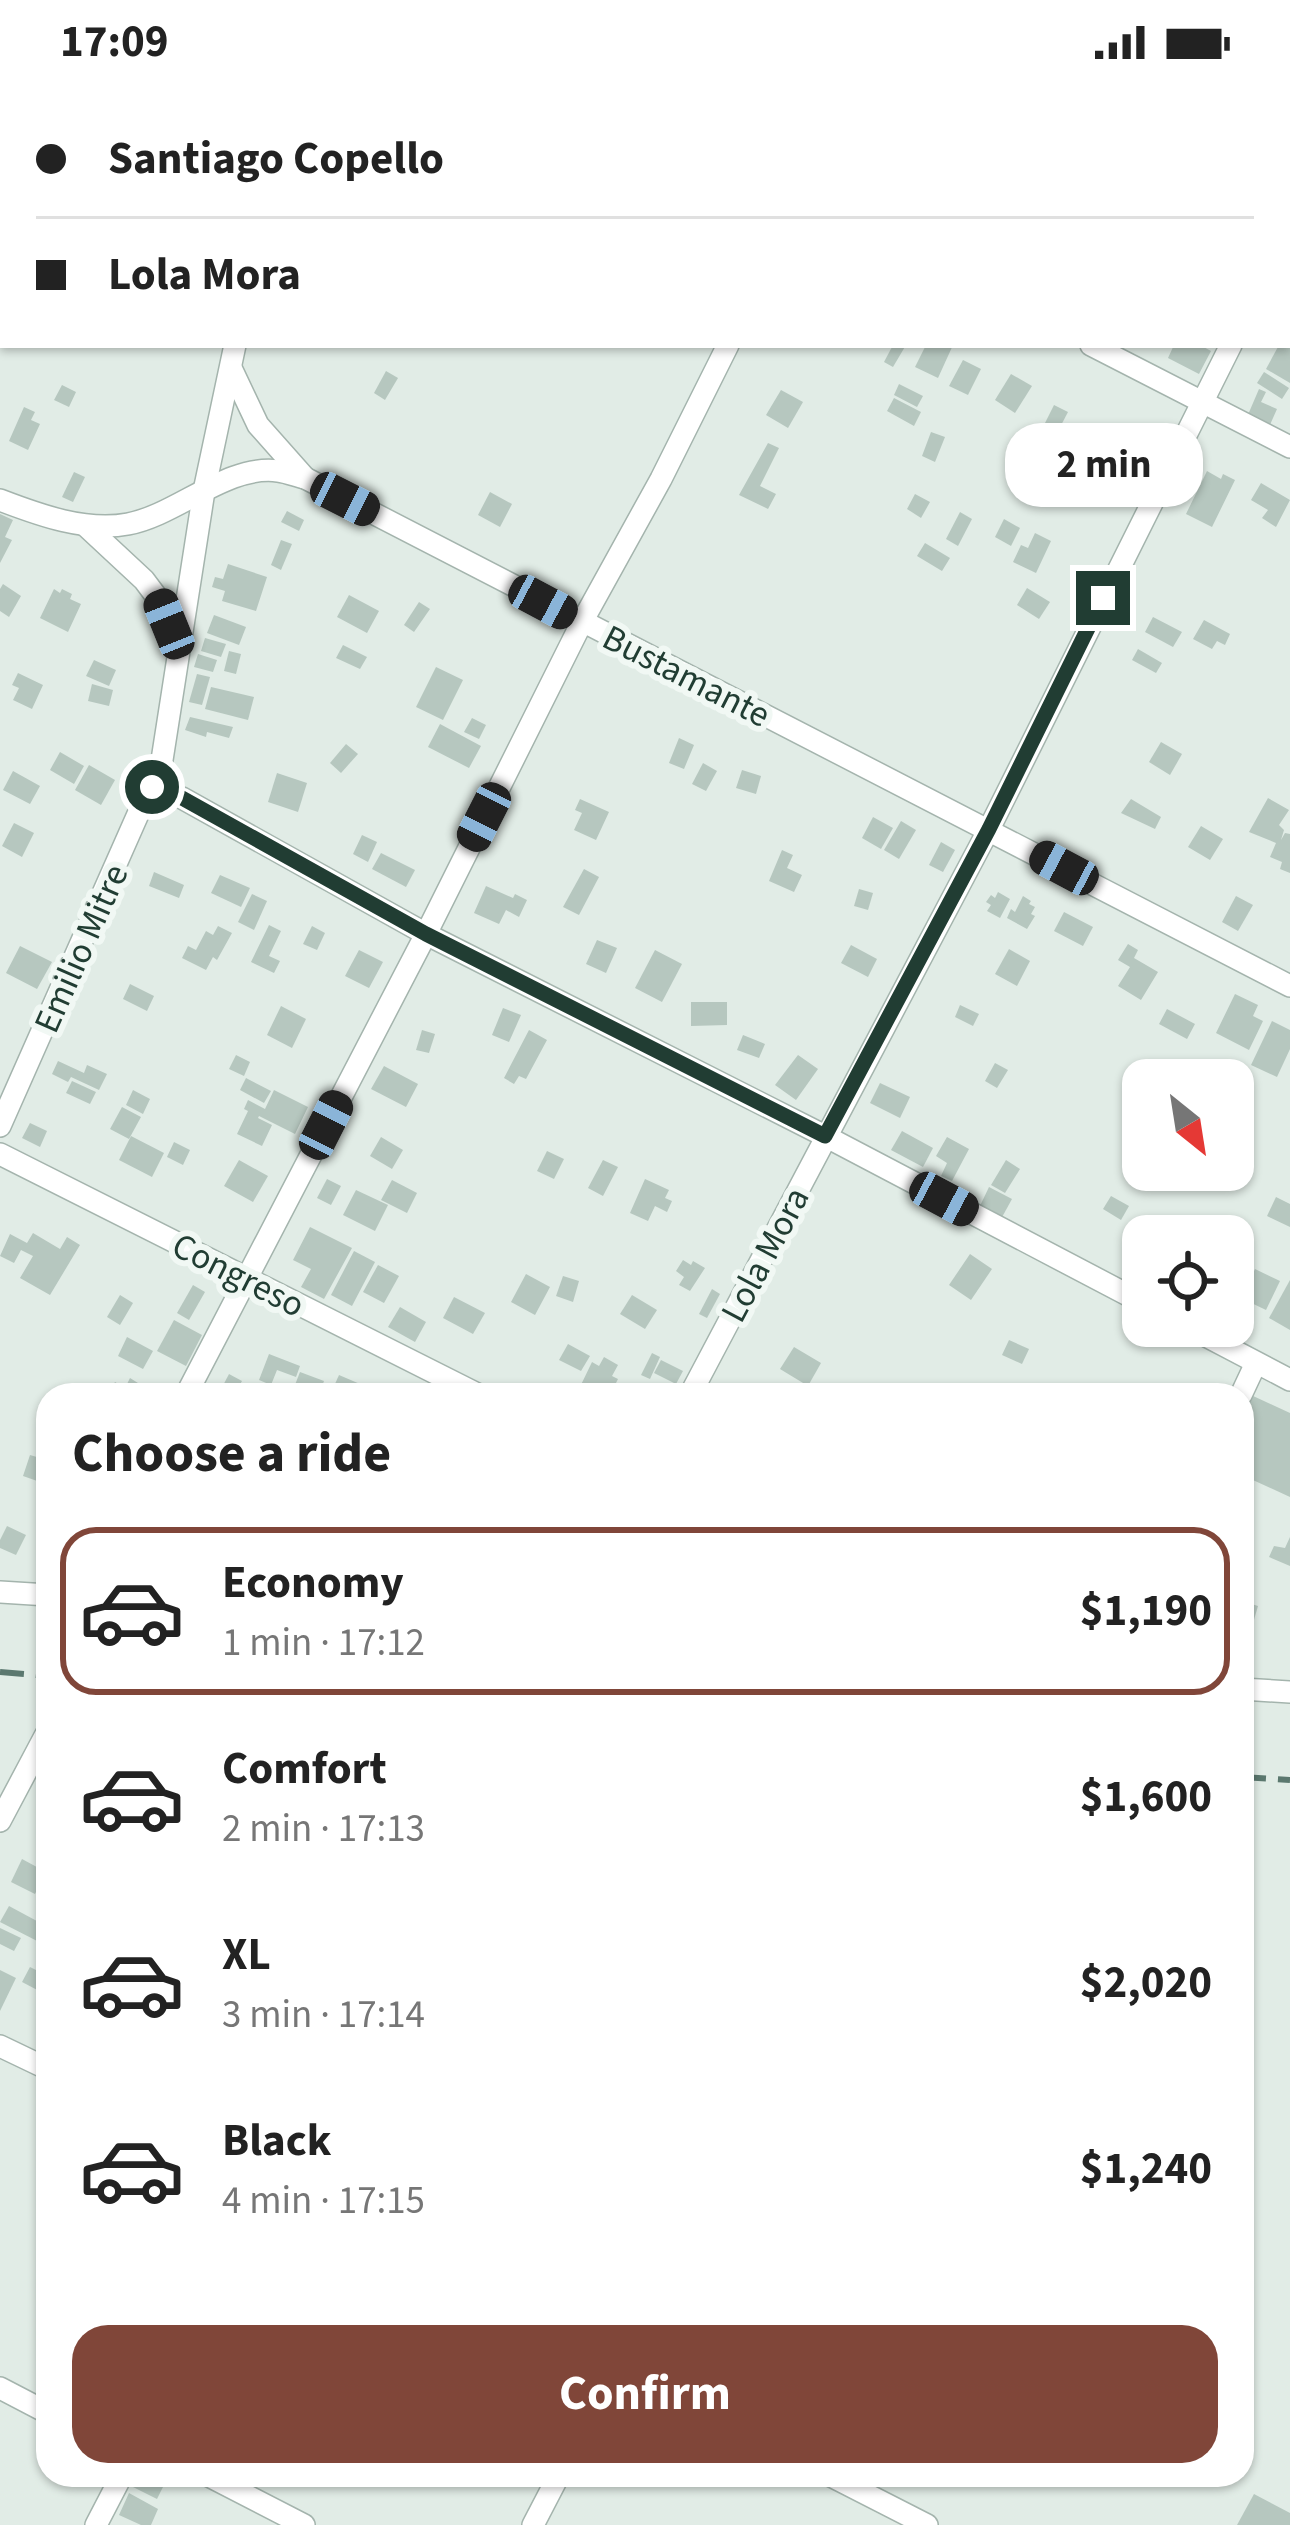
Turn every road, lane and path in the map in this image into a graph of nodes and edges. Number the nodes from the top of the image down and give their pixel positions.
1 (234, 348) edge
2 (726, 348) edge
3 (1097, 348) edge
4 (1229, 348) edge
5 (231, 368) junction
6 (1202, 401) junction
7 (1290, 447) edge
8 (305, 478) junction
9 (204, 491) junction
10 (0, 500) edge
11 (86, 526) junction
12 (582, 622) junction
13 (179, 648) junction
14 (152, 787) junction
15 (989, 829) junction
16 (426, 934) junction
17 (1290, 986) edge
18 (0, 1126) edge
19 (825, 1136) junction
20 (0, 1154) edge
21 (247, 1278) junction
22 (1122, 1292) edge
23 (1226, 1347) edge
24 (1256, 1363) junction
25 (1290, 1380) edge
26 (192, 1383) edge
27 (437, 1383) edge
28 (696, 1383) edge
29 (1247, 1383) edge
30 (0, 1592) edge
31 (36, 1594) edge
32 (1254, 1690) edge
33 (1290, 1692) edge
34 (36, 1753) edge
35 (0, 1821) edge
36 (0, 2046) edge
37 (36, 2063) edge
38 (0, 2388) edge
39 (36, 2407) edge
40 (116, 2487) edge
41 (230, 2487) edge
42 (553, 2487) edge
43 (853, 2487) edge
44 (97, 2525) edge
45 (304, 2525) edge
46 (533, 2525) edge
47 (927, 2525) edge

1 - 5 street, Emilio Mitre
2 - 12 street
3 - 6 street
4 - 6 street, Lola Mora
5 - 8 street
5 - 9 street, Emilio Mitre
6 - 7 street
6 - 15 street, Lola Mora
8 - 9 street, Bustamante
8 - 12 street, Bustamante
9 - 11 street, Bustamante
9 - 13 street, Emilio Mitre
10 - 11 street, Bustamante
11 - 13 street
12 - 15 street, Bustamante
12 - 16 street
13 - 14 street, Emilio Mitre
14 - 16 street
14 - 18 street, Emilio Mitre
15 - 17 street, Bustamante
15 - 19 street, Lola Mora
16 - 19 street
16 - 21 street
19 - 22 street
19 - 28 street, Lola Mora
20 - 21 street, Congreso
21 - 26 street
21 - 27 street, Congreso
23 - 24 street
24 - 25 street
24 - 29 street
30 - 31 street
32 - 33 street
34 - 35 street
36 - 37 street
38 - 39 street
40 - 44 street
41 - 45 street
42 - 46 street
43 - 47 street

